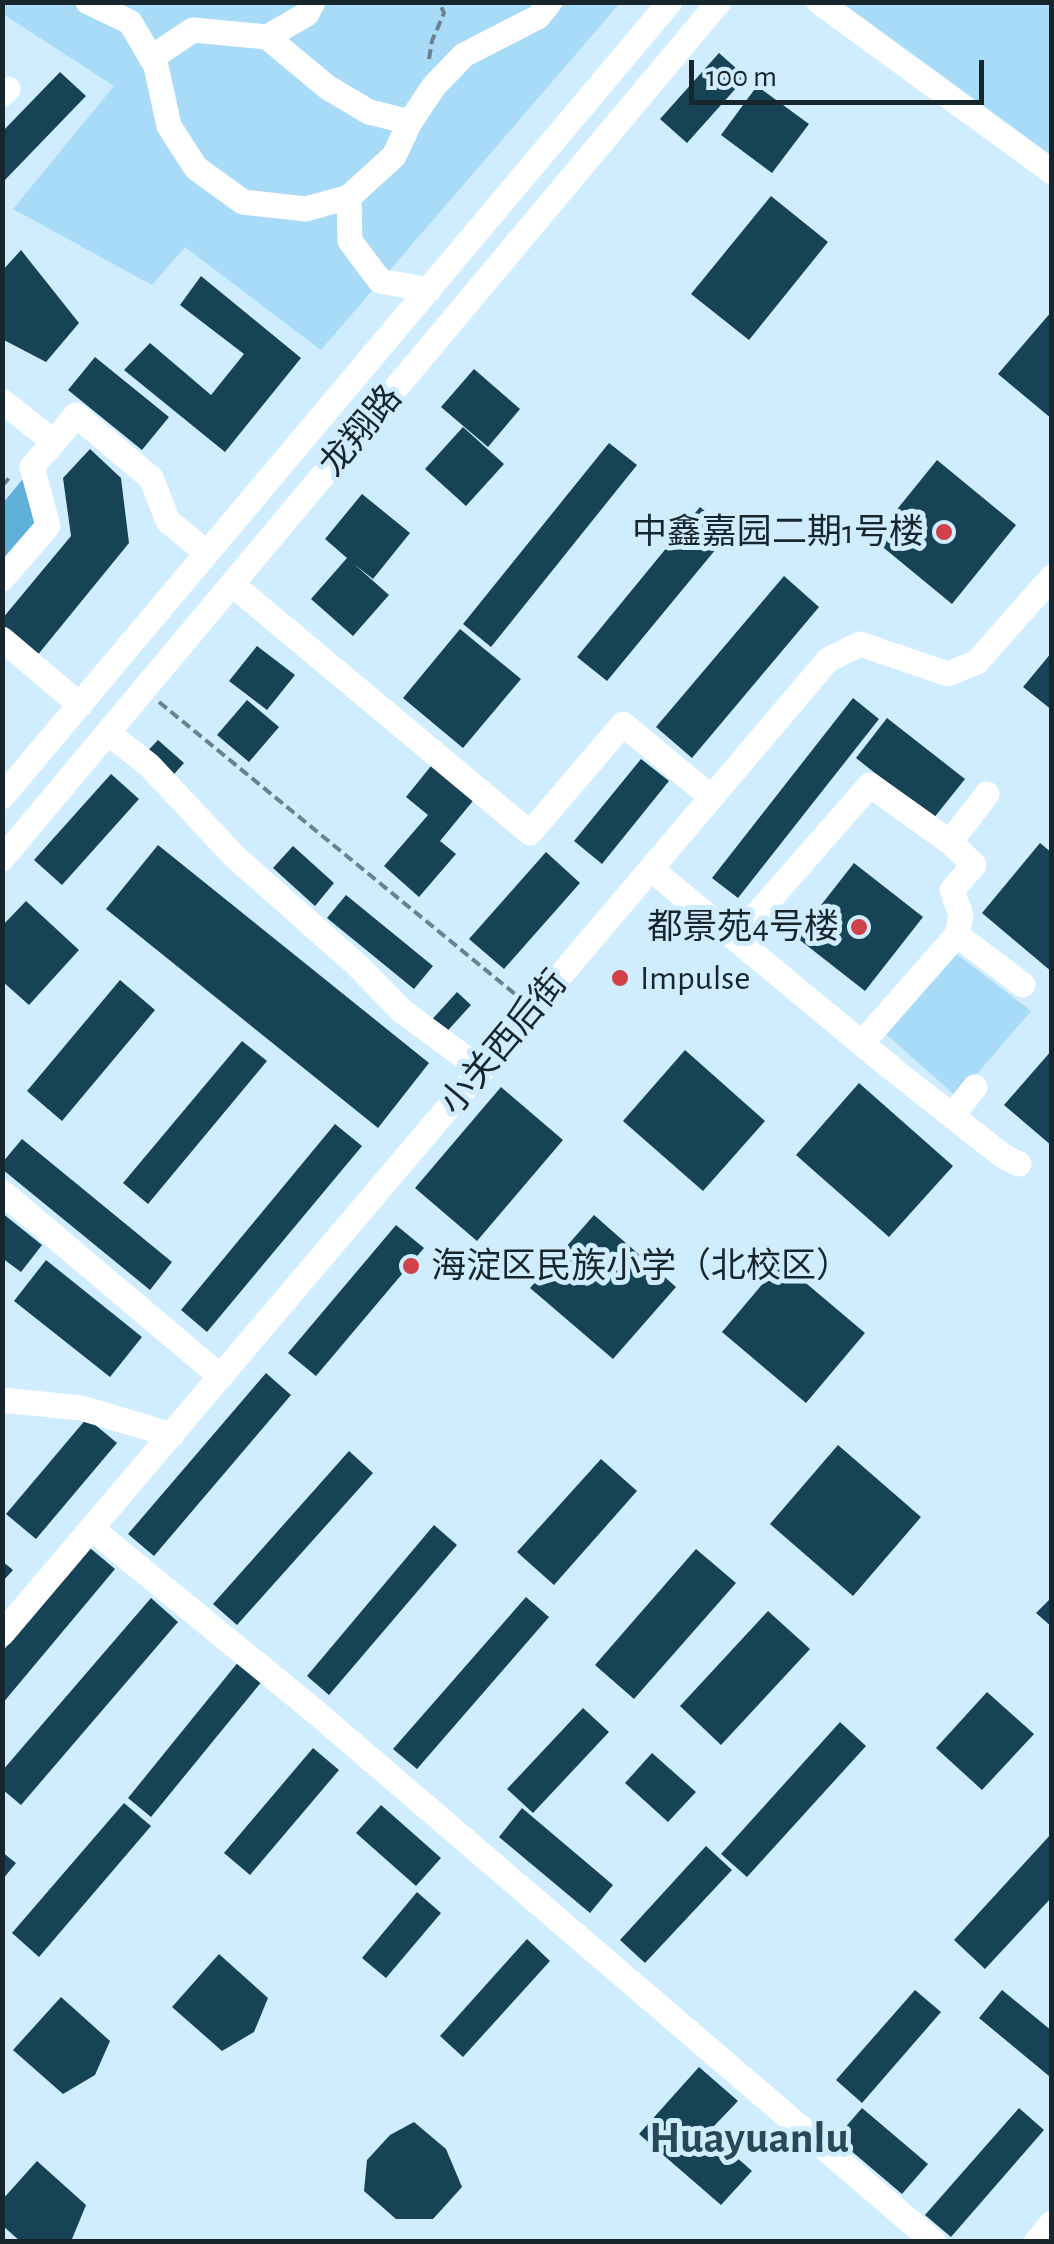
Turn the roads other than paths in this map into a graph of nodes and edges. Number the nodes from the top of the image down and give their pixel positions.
1 (88, 2) edge
2 (313, 2) edge
3 (550, 2) edge
4 (670, 2) edge
5 (719, 2) edge
6 (819, 2) edge
7 (267, 37) junction
8 (151, 58) junction
9 (410, 122) junction
10 (1052, 172) edge
11 (349, 197) junction
12 (429, 290) junction
13 (2, 401) edge
14 (45, 444) junction
15 (208, 553) junction
16 (1052, 577) edge
17 (2, 579) edge
18 (233, 585) junction
19 (2, 639) edge
20 (80, 704) junction
21 (108, 734) junction
22 (987, 794) dead end
23 (2, 797) edge
24 (711, 798) junction
25 (950, 842) junction
26 (2, 859) edge
27 (651, 869) junction
28 (957, 935) junction
29 (736, 938) junction
30 (1023, 985) dead end
31 (862, 1043) junction
32 (482, 1070) junction
33 (975, 1087) dead end
34 (952, 1116) junction
35 (1020, 1164) dead end
36 (2, 1192) edge
37 (221, 1378) junction
38 (2, 1400) edge
39 (172, 1435) junction
40 (92, 1529) junction
41 (2, 1634) edge
42 (1052, 2224) edge
43 (934, 2242) edge
44 (1036, 2242) edge

1 - 8 street
2 - 7 street
3 - 9 street
4 - 12 street, 龙翔路
5 - 18 street, 龙翔路
6 - 10 street
7 - 8 street
7 - 9 street
8 - 11 street
9 - 11 street
11 - 12 street
12 - 15 street, 龙翔路
13 - 14 street
14 - 15 street
14 - 17 street
15 - 20 street, 龙翔路
16 - 24 street, 小关西后街
18 - 21 street, 龙翔路
18 - 24 street
19 - 20 street
20 - 23 street, 龙翔路
21 - 26 street, 龙翔路
21 - 32 street
22 - 25 street
24 - 27 street, 小关西后街
25 - 28 street
25 - 29 street
27 - 29 street
27 - 32 street, 小关西后街
28 - 30 street
28 - 31 street
29 - 31 street
31 - 34 street
32 - 37 street, 小关西后街
33 - 34 street
34 - 35 street
36 - 37 street
37 - 39 street, 小关西后街
38 - 39 street
39 - 40 street, 小关西后街
40 - 41 street, 小关西后街
40 - 43 street
42 - 44 street

